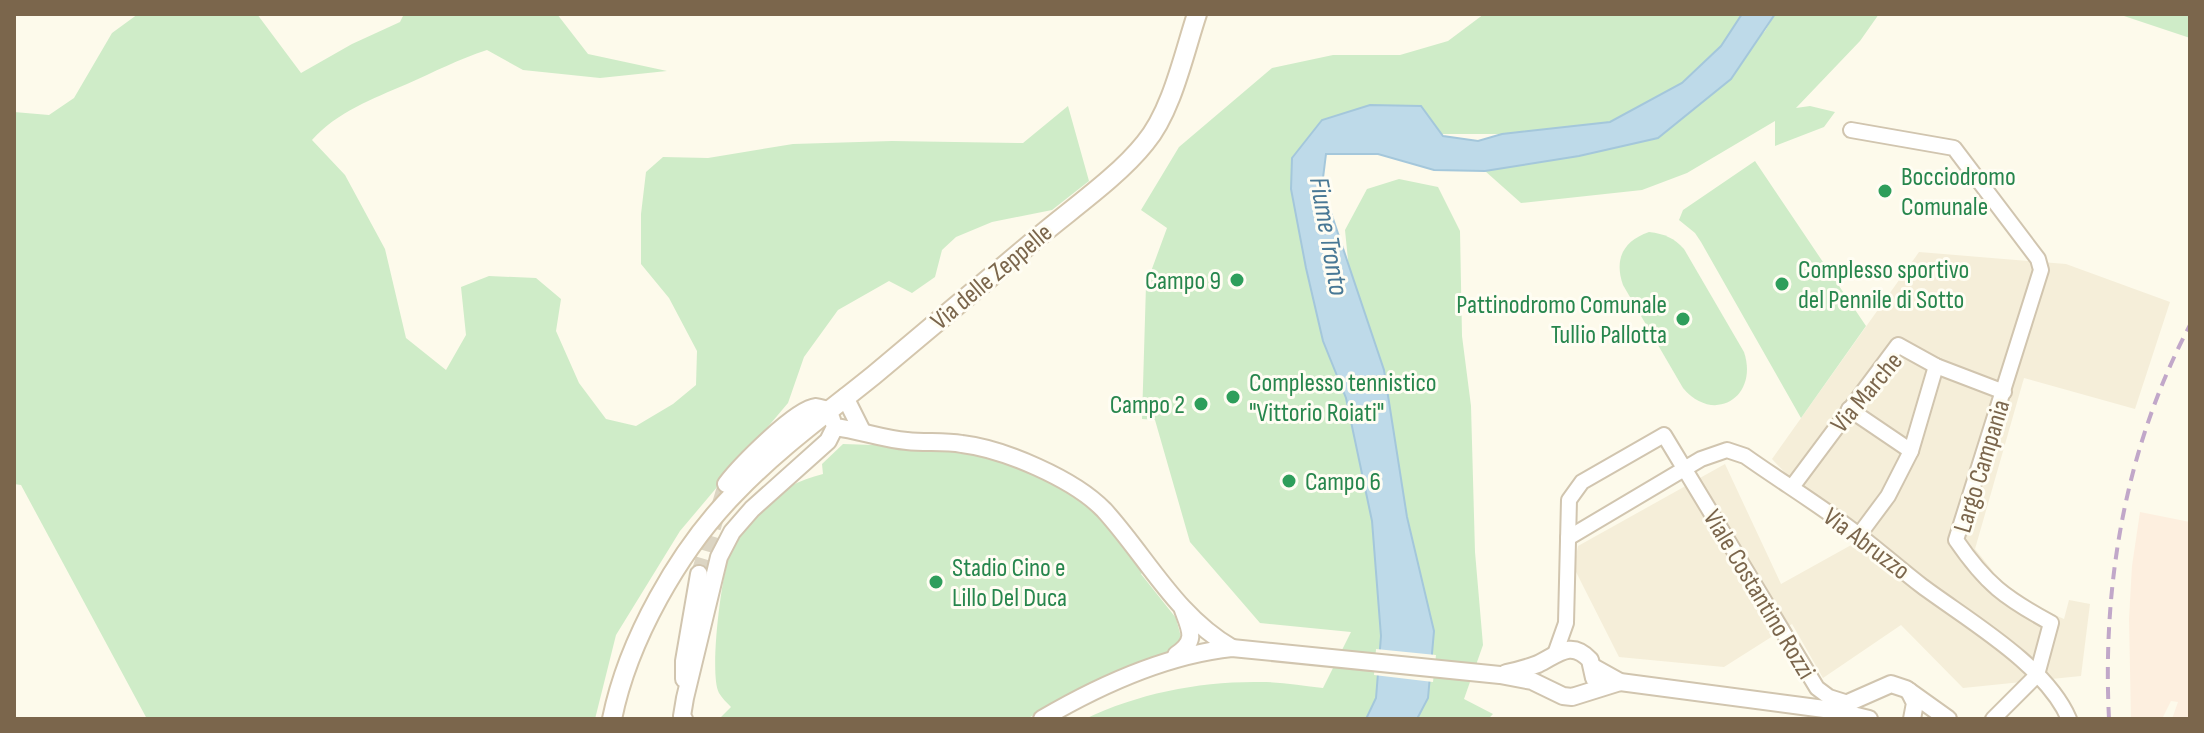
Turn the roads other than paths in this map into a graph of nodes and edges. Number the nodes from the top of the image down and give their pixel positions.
1 (1197, 14) edge
2 (1851, 130) dead end
3 (1936, 366) junction
4 (2004, 392) junction
5 (845, 397) junction
6 (1849, 409) junction
7 (832, 419) junction
8 (862, 431) junction
9 (1911, 451) junction
10 (1684, 469) junction
11 (726, 484) tunnel mouth
12 (1792, 487) junction
13 (1859, 535) junction
14 (1568, 538) junction
15 (699, 574) tunnel mouth
16 (1181, 605) junction
17 (1566, 623) junction
18 (1235, 648) junction
19 (1579, 650) junction
20 (1553, 656) junction
21 (1168, 660) junction
22 (1593, 667) junction
23 (1500, 675) junction
24 (2037, 675) junction
25 (1620, 682) junction
26 (1553, 690) junction
27 (1909, 691) junction
28 (1585, 692) junction
29 (1876, 692) junction
30 (685, 698) junction
31 (1840, 707) junction
32 (612, 719) edge
33 (684, 719) edge
34 (1042, 719) edge
35 (1872, 719) edge
36 (1912, 719) edge
37 (1948, 719) edge
38 (1993, 719) edge
39 (2069, 719) edge

1 - 5 main road, Via delle Zeppelle
2 - 4 street, Largo Campania
3 - 4 street, Via Marche
3 - 6 street, Via Marche
3 - 9 street
4 - 24 street, Largo Campania
5 - 7 main road, Via delle Zeppelle
5 - 8 street
6 - 9 street
6 - 12 street, Via Marche
7 - 8 street
7 - 11 street, Via delle Zeppelle
7 - 30 street
7 - 32 main road
8 - 16 street
9 - 13 street
10 - 12 street, Via Abruzzo
10 - 14 street
10 - 14 street, Viale Costantino Rozzi
10 - 31 street, Viale Costantino Rozzi
12 - 13 street, Via Abruzzo
13 - 24 street, Via Abruzzo
14 - 17 street, Viale Costantino Rozzi
15 - 30 street
16 - 18 street
16 - 21 street
17 - 19 street, Viale Costantino Rozzi
17 - 20 street, Viale Costantino Rozzi
18 - 21 street, Viale Costantino Rozzi
18 - 23 street, Viale Costantino Rozzi
19 - 20 street, Viale Costantino Rozzi
19 - 22 street, Viale Costantino Rozzi
20 - 23 street, Viale Costantino Rozzi
20 - 26 street, Viale Costantino Rozzi
21 - 34 street, Viale Costantino Rozzi
22 - 25 street, Viale Costantino Rozzi
22 - 28 street
23 - 26 street, Viale Costantino Rozzi
24 - 38 street
24 - 39 street, Via Abruzzo
25 - 28 street, Viale Costantino Rozzi
25 - 31 street, Viale Costantino Rozzi
26 - 28 street, Viale Costantino Rozzi
27 - 29 street, Viale Costantino Rozzi
27 - 36 street
27 - 37 street
29 - 31 street, Viale Costantino Rozzi
29 - 35 street, Viale Costantino Rozzi
30 - 33 street
31 - 35 street, Viale Costantino Rozzi

